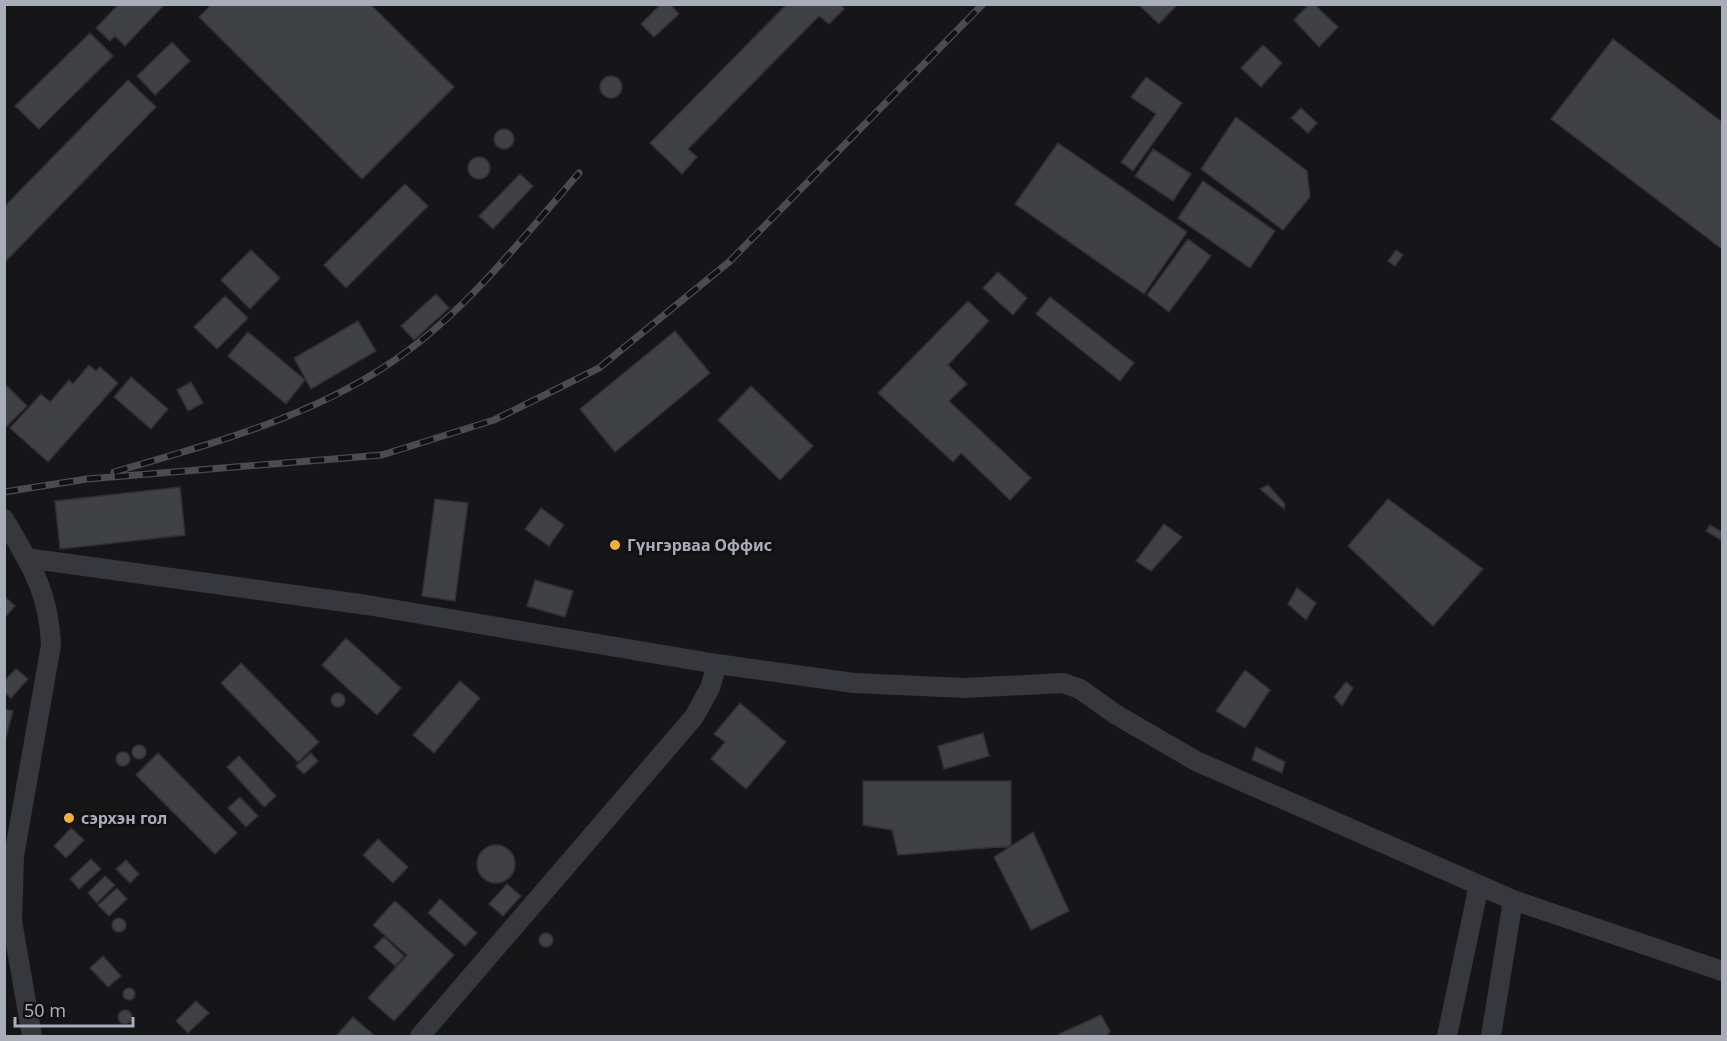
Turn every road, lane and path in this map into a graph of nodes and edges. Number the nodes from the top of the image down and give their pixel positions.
1 (4, 519) edge
2 (26, 558) junction
3 (717, 663) junction
4 (1479, 885) junction
5 (1513, 900) junction
6 (1722, 971) edge
7 (32, 1036) edge
8 (420, 1036) edge
9 (1447, 1036) edge
10 (1491, 1036) edge

1 - 2 street
2 - 3 street
2 - 7 street
3 - 4 street
3 - 8 street
4 - 5 street
4 - 9 street
5 - 6 street
5 - 10 street

